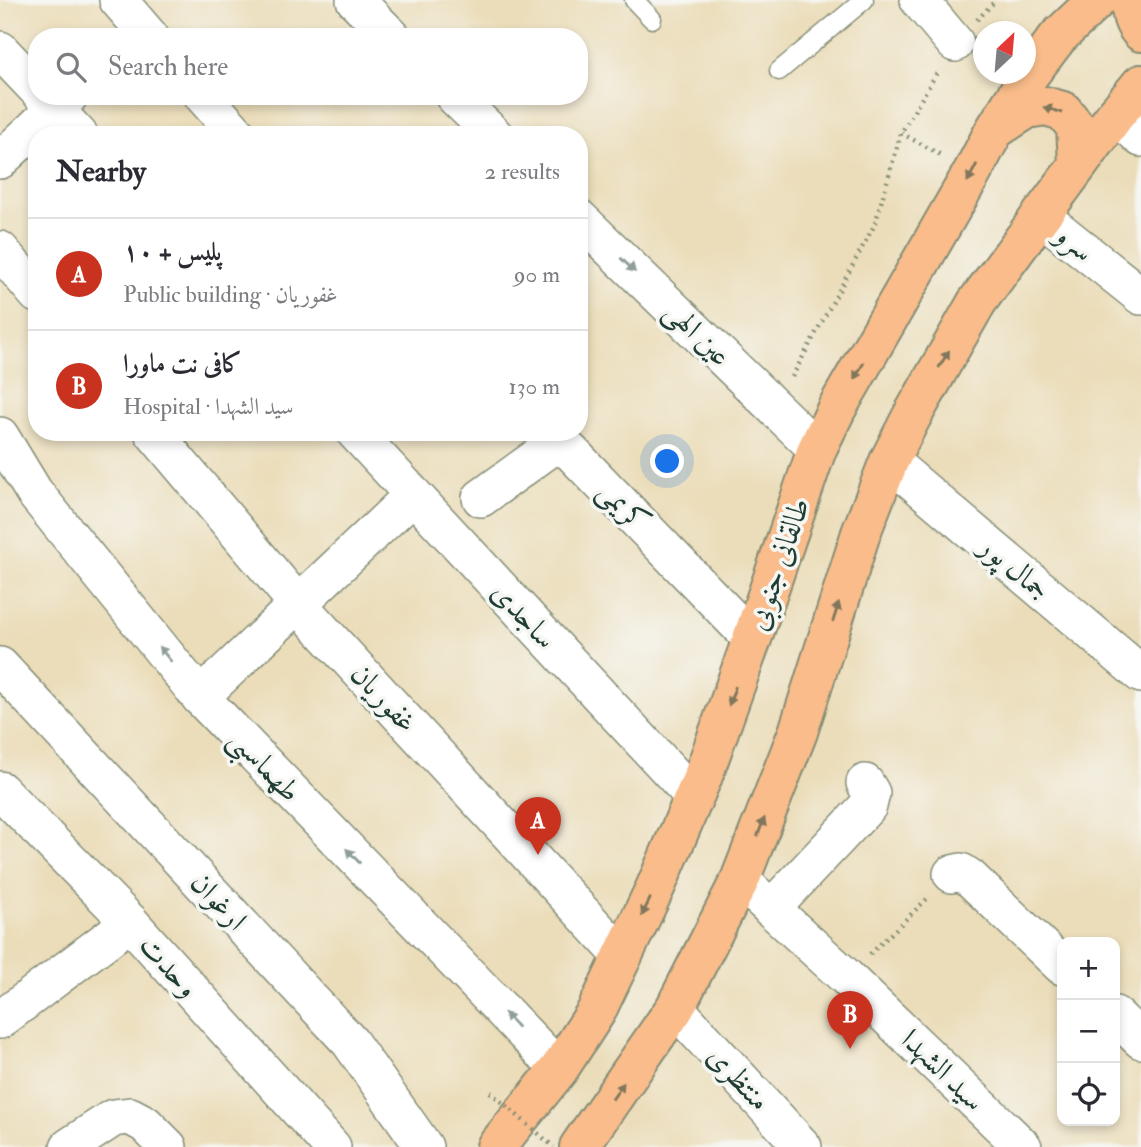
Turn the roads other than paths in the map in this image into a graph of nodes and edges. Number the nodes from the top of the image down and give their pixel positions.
1 (118, 0) edge
2 (355, 0) edge
3 (634, 0) edge
4 (864, 0) edge
5 (919, 0) edge
6 (1097, 0) edge
7 (1133, 0) edge
8 (652, 19) dead end
9 (138, 28) edge
10 (384, 28) edge
11 (1141, 32) edge
12 (955, 43) road end
13 (0, 50) edge
14 (779, 71) dead end
15 (28, 77) edge
16 (1141, 84) edge
17 (57, 105) edge
18 (211, 105) edge
19 (463, 105) edge
20 (35, 126) edge
21 (230, 126) edge
22 (485, 126) edge
23 (1128, 126) edge
24 (994, 131) junction
25 (28, 133) edge
26 (0, 160) edge
27 (1078, 164) junction
28 (1041, 216) junction
29 (588, 227) edge
30 (0, 250) edge
31 (28, 283) edge
32 (1141, 296) edge
33 (0, 436) edge
34 (161, 441) edge
35 (363, 441) edge
36 (817, 449) junction
37 (889, 461) junction
38 (413, 495) junction
39 (481, 498) dead end
40 (297, 603) junction
41 (752, 639) junction
42 (0, 666) edge
43 (1141, 674) edge
44 (200, 696) junction
45 (868, 788) dead end
46 (0, 790) edge
47 (694, 797) junction
48 (952, 874) road end
49 (740, 880) junction
50 (771, 909) junction
51 (130, 922) junction
52 (623, 957) junction
53 (1057, 960) edge
54 (675, 1008) junction
55 (0, 1020) edge
56 (1120, 1021) edge
57 (1141, 1040) edge
58 (559, 1069) junction
59 (69, 1147) edge
60 (168, 1147) edge
61 (332, 1147) edge
62 (424, 1147) edge
63 (496, 1147) edge
64 (579, 1147) edge
65 (803, 1147) edge
66 (1023, 1147) edge

1 - 9 street
2 - 10 street
3 - 8 lane
4 - 14 lane
5 - 12 street
6 - 24 main road, طالقانی جنوبی
7 - 11 main road
13 - 15 street
16 - 23 main road
17 - 20 street
18 - 21 street
19 - 22 street
23 - 27 main road
27 -> 24 main road
24 -> 36 main road, طالقانی جنوبی
25 - 26 street
27 - 28 main road
28 - 32 street, سرو
37 -> 28 main road
29 -> 36 street, عین الهی
30 - 31 street
44 -> 33 street, طهماسبی
34 - 40 street, غفوریان
35 - 38 street, ساجدی
36 - 41 main road, طالقانی جنوبی
37 - 43 street, جمال پور
49 -> 37 main road
38 - 40 street
38 - 47 street, ساجدی
39 - 41 street, کریمی
40 - 44 street
40 - 52 street, غفوریان
41 -> 47 main road, طالقانی جنوبی
42 - 62 street, ارغوان
58 -> 44 street, طهماسبی
45 - 50 street
46 - 51 street, وحدت
47 -> 52 main road, طالقانی جنوبی
48 - 53 street
49 - 50 street, سید الشهدا
49 - 54 main road
50 - 66 street, سید الشهدا
51 - 55 street
51 - 61 street, وحدت
52 - 58 main road, طالقانی جنوبی
64 -> 54 main road
54 - 65 street, منتظری
56 - 57 street
58 - 63 main road, طالقانی جنوبی
59 - 60 street

